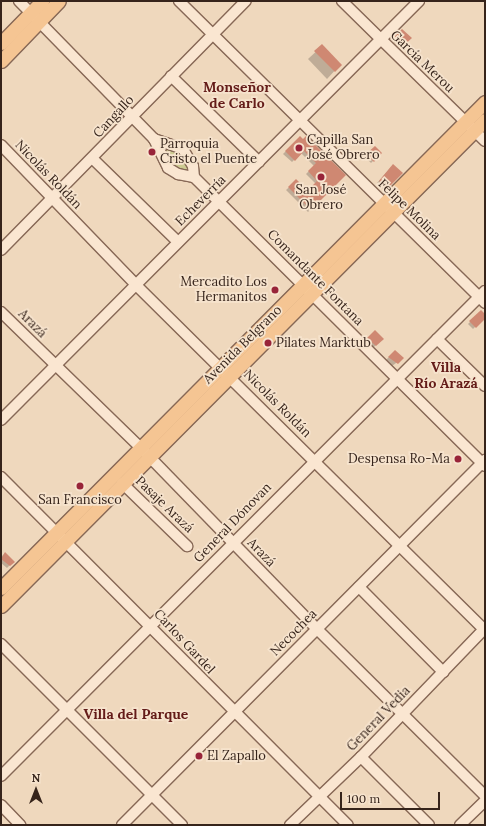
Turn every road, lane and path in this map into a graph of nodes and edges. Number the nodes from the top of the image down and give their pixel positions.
1 (19, 1) edge
2 (42, 1) edge
3 (59, 1) edge
4 (179, 1) edge
5 (246, 1) edge
6 (342, 1) edge
7 (419, 1) edge
8 (35, 17) junction
9 (212, 34) junction
10 (381, 40) junction
11 (1, 43) edge
12 (1, 61) edge
13 (171, 76) junction
14 (485, 102) edge
15 (133, 116) junction
16 (485, 120) edge
17 (299, 121) junction
18 (470, 126) junction
19 (154, 139) junction
20 (485, 141) edge
21 (1, 146) edge
22 (93, 159) junction
23 (259, 162) junction
24 (194, 177) junction
25 (53, 198) junction
26 (219, 202) junction
27 (383, 204) junction
28 (393, 213) junction
29 (178, 242) junction
30 (1, 250) edge
31 (136, 285) junction
32 (308, 289) junction
33 (483, 297) edge
34 (1, 312) edge
35 (437, 339) junction
36 (55, 366) junction
37 (225, 371) junction
38 (396, 379) junction
39 (485, 386) edge
40 (1, 420) edge
41 (144, 452) junction
42 (314, 459) junction
43 (484, 463) edge
44 (1, 477) edge
45 (122, 483) junction
46 (61, 536) junction
47 (233, 543) junction
48 (399, 545) junction
49 (187, 546) dead end
50 (359, 587) junction
51 (1, 588) edge
52 (1, 606) edge
53 (149, 627) junction
54 (317, 629) junction
55 (485, 629) edge
56 (1, 644) edge
57 (443, 672) junction
58 (67, 709) junction
59 (234, 712) junction
60 (402, 713) junction
61 (361, 756) junction
62 (1, 776) edge
63 (151, 794) junction
64 (320, 796) junction
65 (485, 796) edge
66 (485, 801) edge
67 (1, 805) edge
68 (20, 825) edge
69 (122, 825) edge
70 (182, 825) edge
71 (290, 825) edge
72 (348, 825) edge
73 (429, 825) edge
74 (460, 825) edge

1 - 8 street, Comandante Fontana
2 - 8 main road
3 - 8 main road
4 - 9 street, Felipe Molina
5 - 9 street, Cangallo
6 - 10 street, García Merou
7 - 10 street, Echeverría
8 - 11 main road
8 - 12 main road
8 - 15 street, Comandante Fontana
9 - 13 street, Cangallo
9 - 17 street, Felipe Molina
10 - 17 street, Echeverría
10 - 18 street, García Merou
13 - 15 street, Cangallo
13 - 23 street
14 - 18 main road, Avenida Belgrano
15 - 19 street, Comandante Fontana
15 - 22 street, Cangallo
16 - 18 main road, Avenida Belgrano
17 - 23 street, Echeverría
17 - 27 street, Felipe Molina
18 - 20 street, García Merou
18 - 27 main road, Avenida Belgrano
18 - 28 main road, Avenida Belgrano
19 - 24 street, Comandante Fontana
19 - 24 street, Comandante Fontana
21 - 25 street, Nicolás Roldán
22 - 25 street, Cangallo
22 - 29 street
23 - 26 street, Echeverría
24 - 26 street, Comandante Fontana
25 - 30 street, Cangallo
25 - 31 street, Nicolás Roldán
26 - 29 street, Echeverría
26 - 32 street, Comandante Fontana
27 - 28 street, Felipe Molina
27 - 32 main road, Avenida Belgrano
28 - 32 main road, Avenida Belgrano
28 - 33 street, Felipe Molina
29 - 31 street, Echeverría
31 - 36 street, Echeverría
31 - 37 street, Nicolás Roldán
32 - 37 main road, Avenida Belgrano
32 - 38 street, Comandante Fontana
33 - 35 street, General Dónovan
34 - 36 street, Arazá
35 - 38 street, General Dónovan
35 - 39 street
36 - 40 street, Echeverría
36 - 41 street, Arazá
37 - 41 main road, Avenida Belgrano
37 - 42 street, Nicolás Roldán
38 - 42 street, General Dónovan
38 - 43 street, Comandante Fontana
41 - 45 main road, Avenida Belgrano
41 - 46 main road, Avenida Belgrano
41 - 47 street, Arazá
42 - 47 street, General Dónovan
42 - 48 street, Nicolás Roldán
43 - 48 street, Necochea
44 - 46 street, Carlos Gardel
45 - 46 main road, Avenida Belgrano
45 - 49 street, Pasaje Arazá
46 - 51 main road, Avenida Belgrano
46 - 52 main road, Avenida Belgrano
46 - 53 street, Carlos Gardel
47 - 53 street, General Dónovan
47 - 54 street, Arazá
48 - 50 street, Necochea
48 - 55 street, Nicolás Roldán
50 - 54 street, Necochea
50 - 57 street
53 - 58 street, General Dónovan
53 - 59 street, Carlos Gardel
54 - 59 street, Necochea
54 - 60 street, Arazá
55 - 57 street, General Vedia
56 - 58 street
57 - 60 street, General Vedia
58 - 62 street, General Dónovan
58 - 63 street
59 - 63 street, Necochea
59 - 64 street, Carlos Gardel
60 - 61 street, General Vedia
60 - 65 street, Arazá
61 - 64 street, General Vedia
61 - 73 street
63 - 69 street, Necochea
63 - 70 street
64 - 71 street, General Vedia
64 - 72 street, Carlos Gardel
66 - 74 street
67 - 68 street

